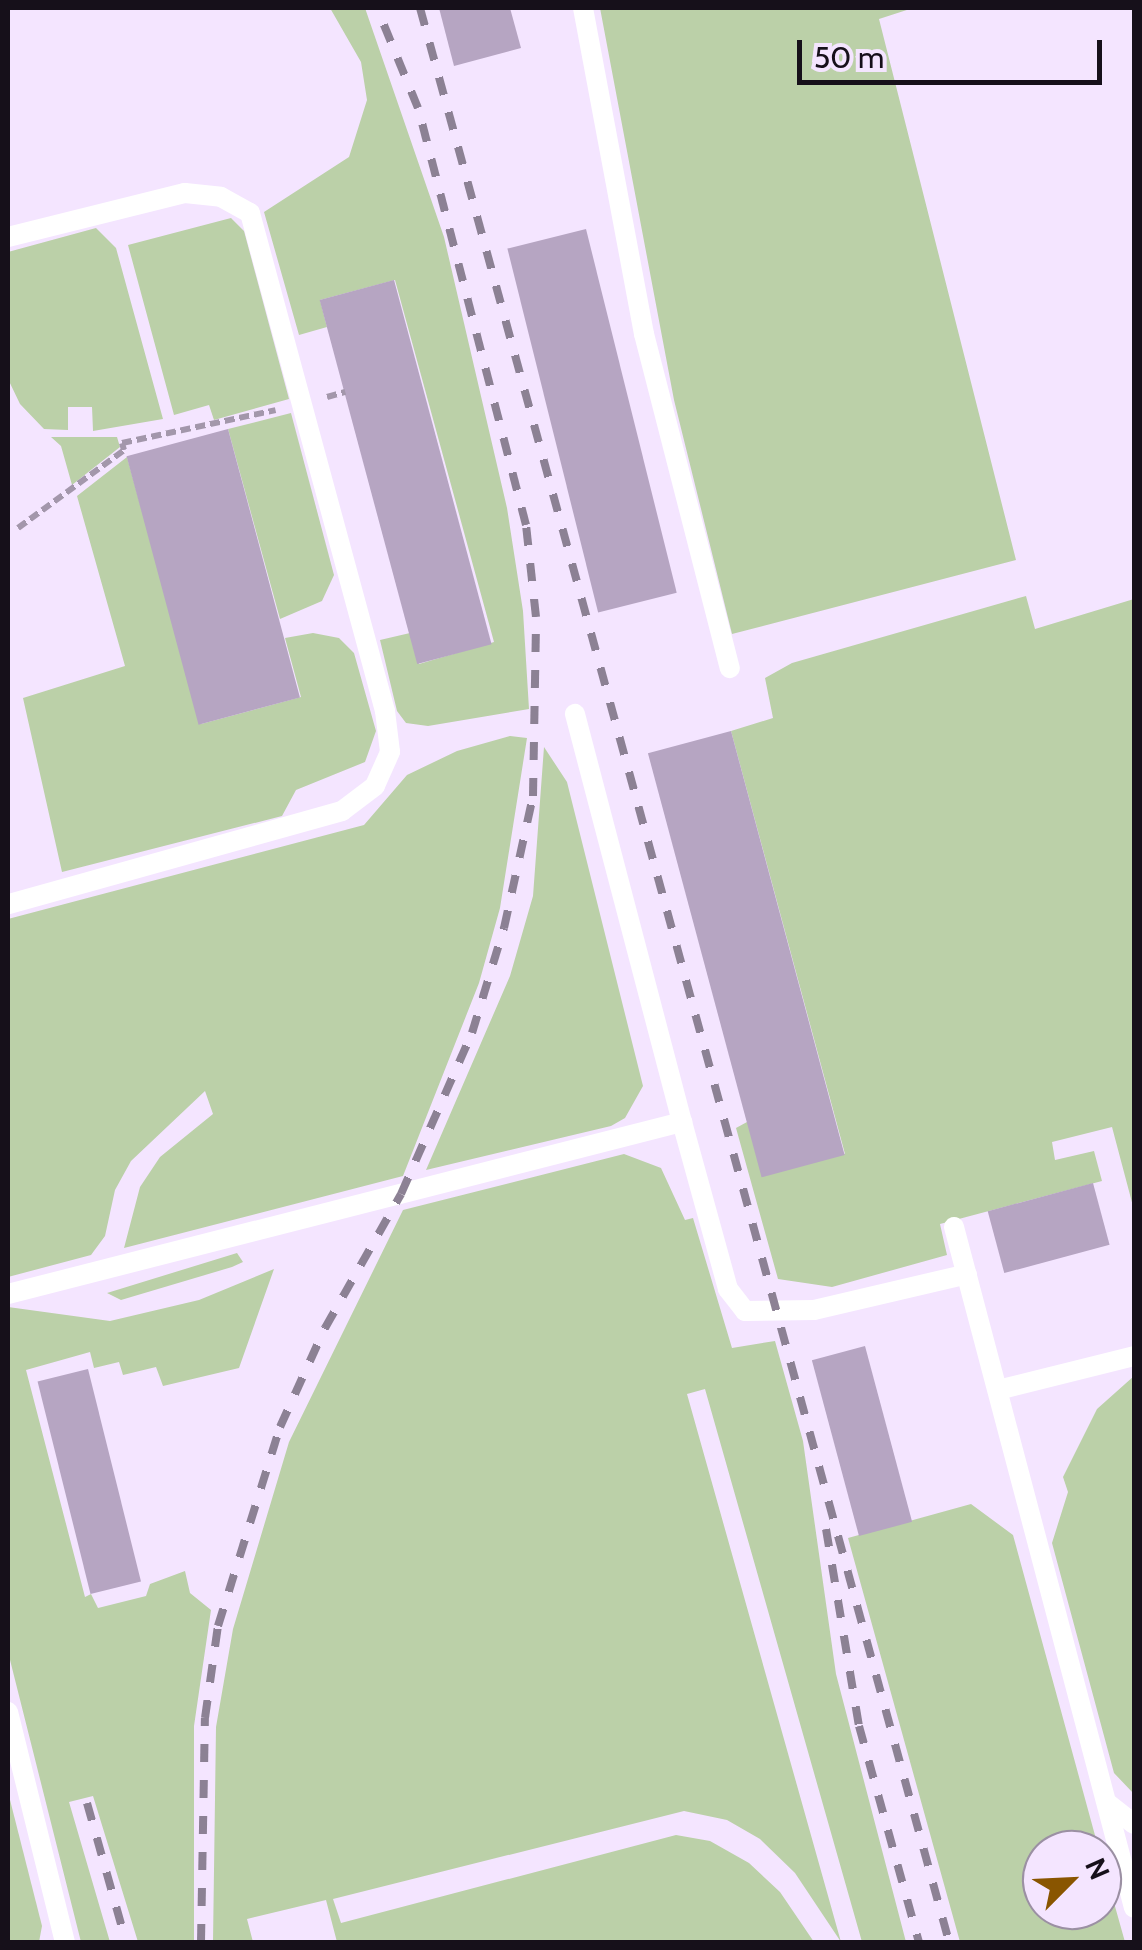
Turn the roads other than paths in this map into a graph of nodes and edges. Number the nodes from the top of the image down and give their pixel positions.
1 (583, 8) edge
2 (8, 236) edge
3 (730, 668) dead end
4 (576, 714) dead end
5 (8, 904) edge
6 (682, 1122) junction
7 (954, 1227) dead end
8 (967, 1274) junction
9 (8, 1294) edge
10 (1134, 1356) edge
11 (998, 1390) junction
12 (8, 1712) edge
13 (1107, 1804) junction
14 (1134, 1824) edge
15 (1134, 1908) edge
16 (65, 1942) edge

1 - 3 lane
2 - 5 lane
4 - 6 lane
6 - 8 lane
6 - 9 lane
7 - 8 lane
8 - 11 lane
10 - 11 lane
11 - 13 lane
12 - 16 lane
13 - 14 lane
13 - 15 lane

